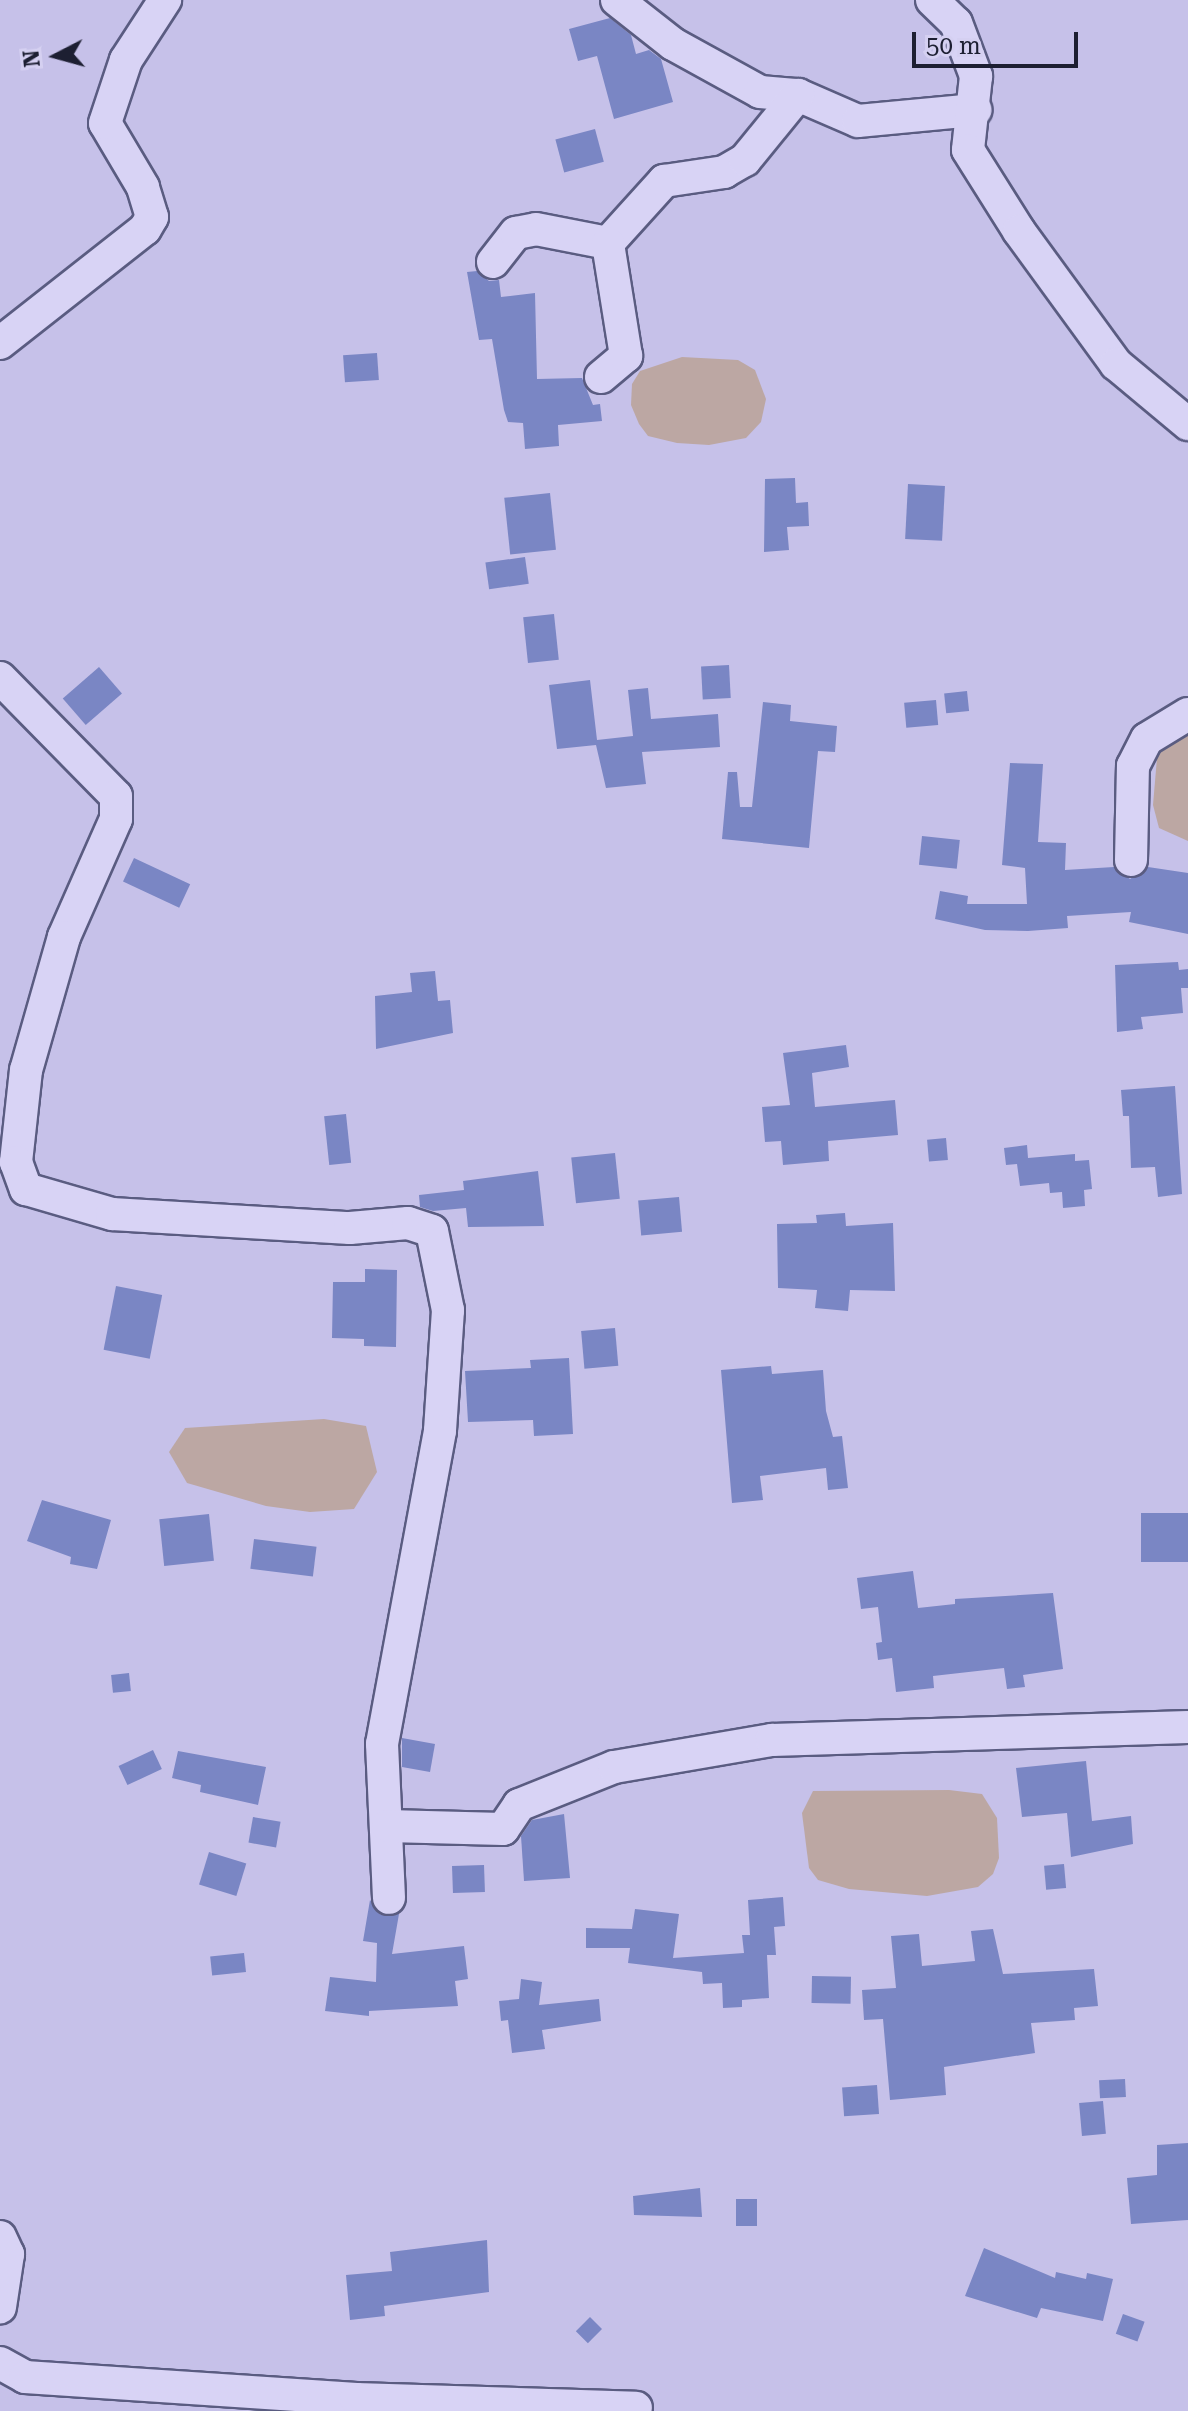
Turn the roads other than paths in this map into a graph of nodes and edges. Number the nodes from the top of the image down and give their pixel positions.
1 (165, 0) edge
2 (617, 0) edge
3 (932, 0) edge
4 (798, 95) junction
5 (975, 110) junction
6 (608, 243) junction
7 (493, 262) dead end
8 (0, 343) edge
9 (601, 377) dead end
10 (1188, 424) edge
11 (0, 678) edge
12 (1188, 714) edge
13 (1131, 860) dead end
14 (8, 1144) edge
15 (1188, 1727) edge
16 (388, 1826) junction
17 (389, 1898) dead end
18 (0, 2237) edge
19 (0, 2307) edge
20 (0, 2363) edge
21 (636, 2408) dead end

1 - 8 street
2 - 4 street
3 - 5 street
4 - 5 street
4 - 6 street
5 - 10 street
6 - 7 street
6 - 9 street
11 - 14 street
12 - 13 street
14 - 16 street
15 - 16 street
16 - 17 street
18 - 19 street
20 - 21 street

